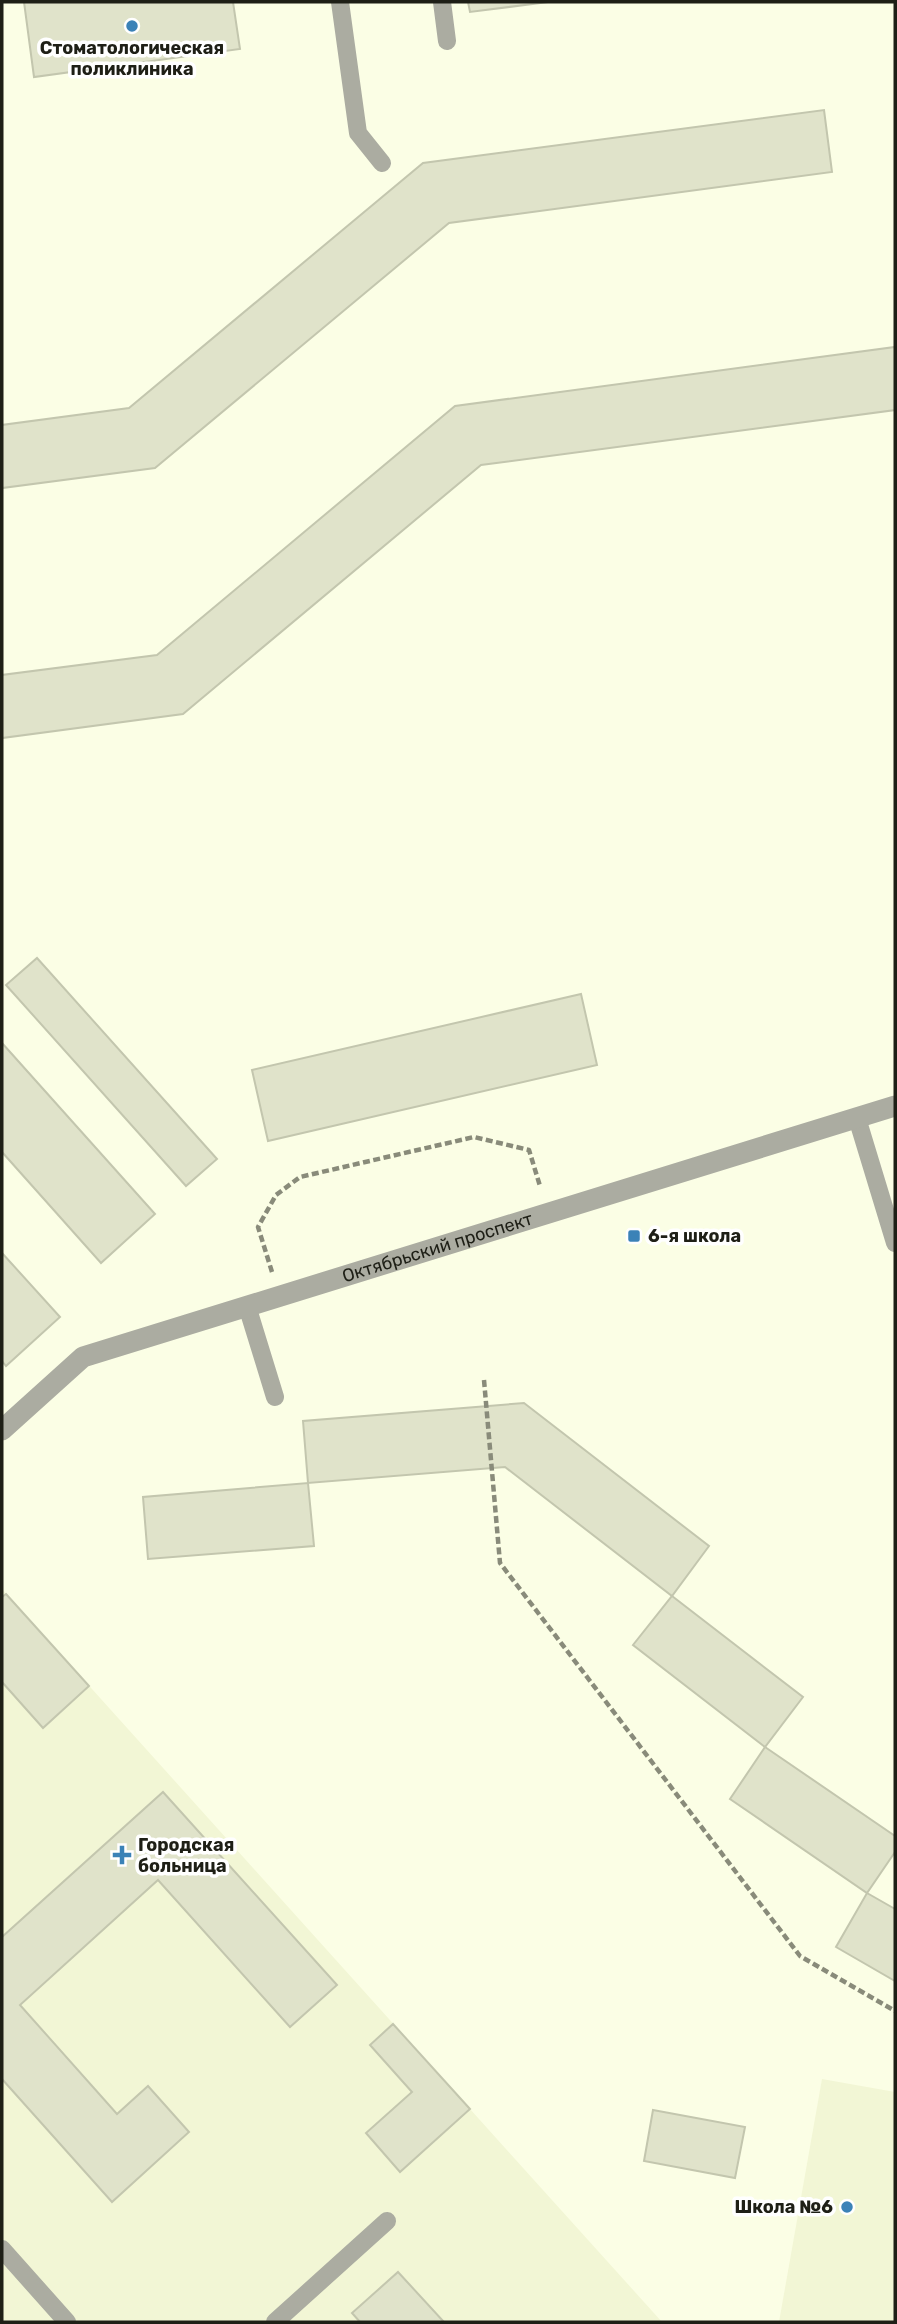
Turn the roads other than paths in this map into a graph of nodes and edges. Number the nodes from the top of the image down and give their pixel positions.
1 (340, 2) edge
2 (442, 2) edge
3 (447, 41) dead end
4 (382, 163) dead end
5 (895, 1106) edge
6 (857, 1118) junction
7 (895, 1242) edge
8 (247, 1306) junction
9 (275, 1397) dead end
10 (2, 1430) edge
11 (387, 2221) dead end
12 (2, 2249) edge
13 (67, 2322) edge
14 (275, 2322) edge

1 - 4 lane
2 - 3 lane
5 - 6 street, Октябрьский проспект
6 - 7 lane
6 - 8 street, Октябрьский проспект
8 - 9 lane
8 - 10 street, Октябрьский проспект
11 - 14 lane
12 - 13 lane

